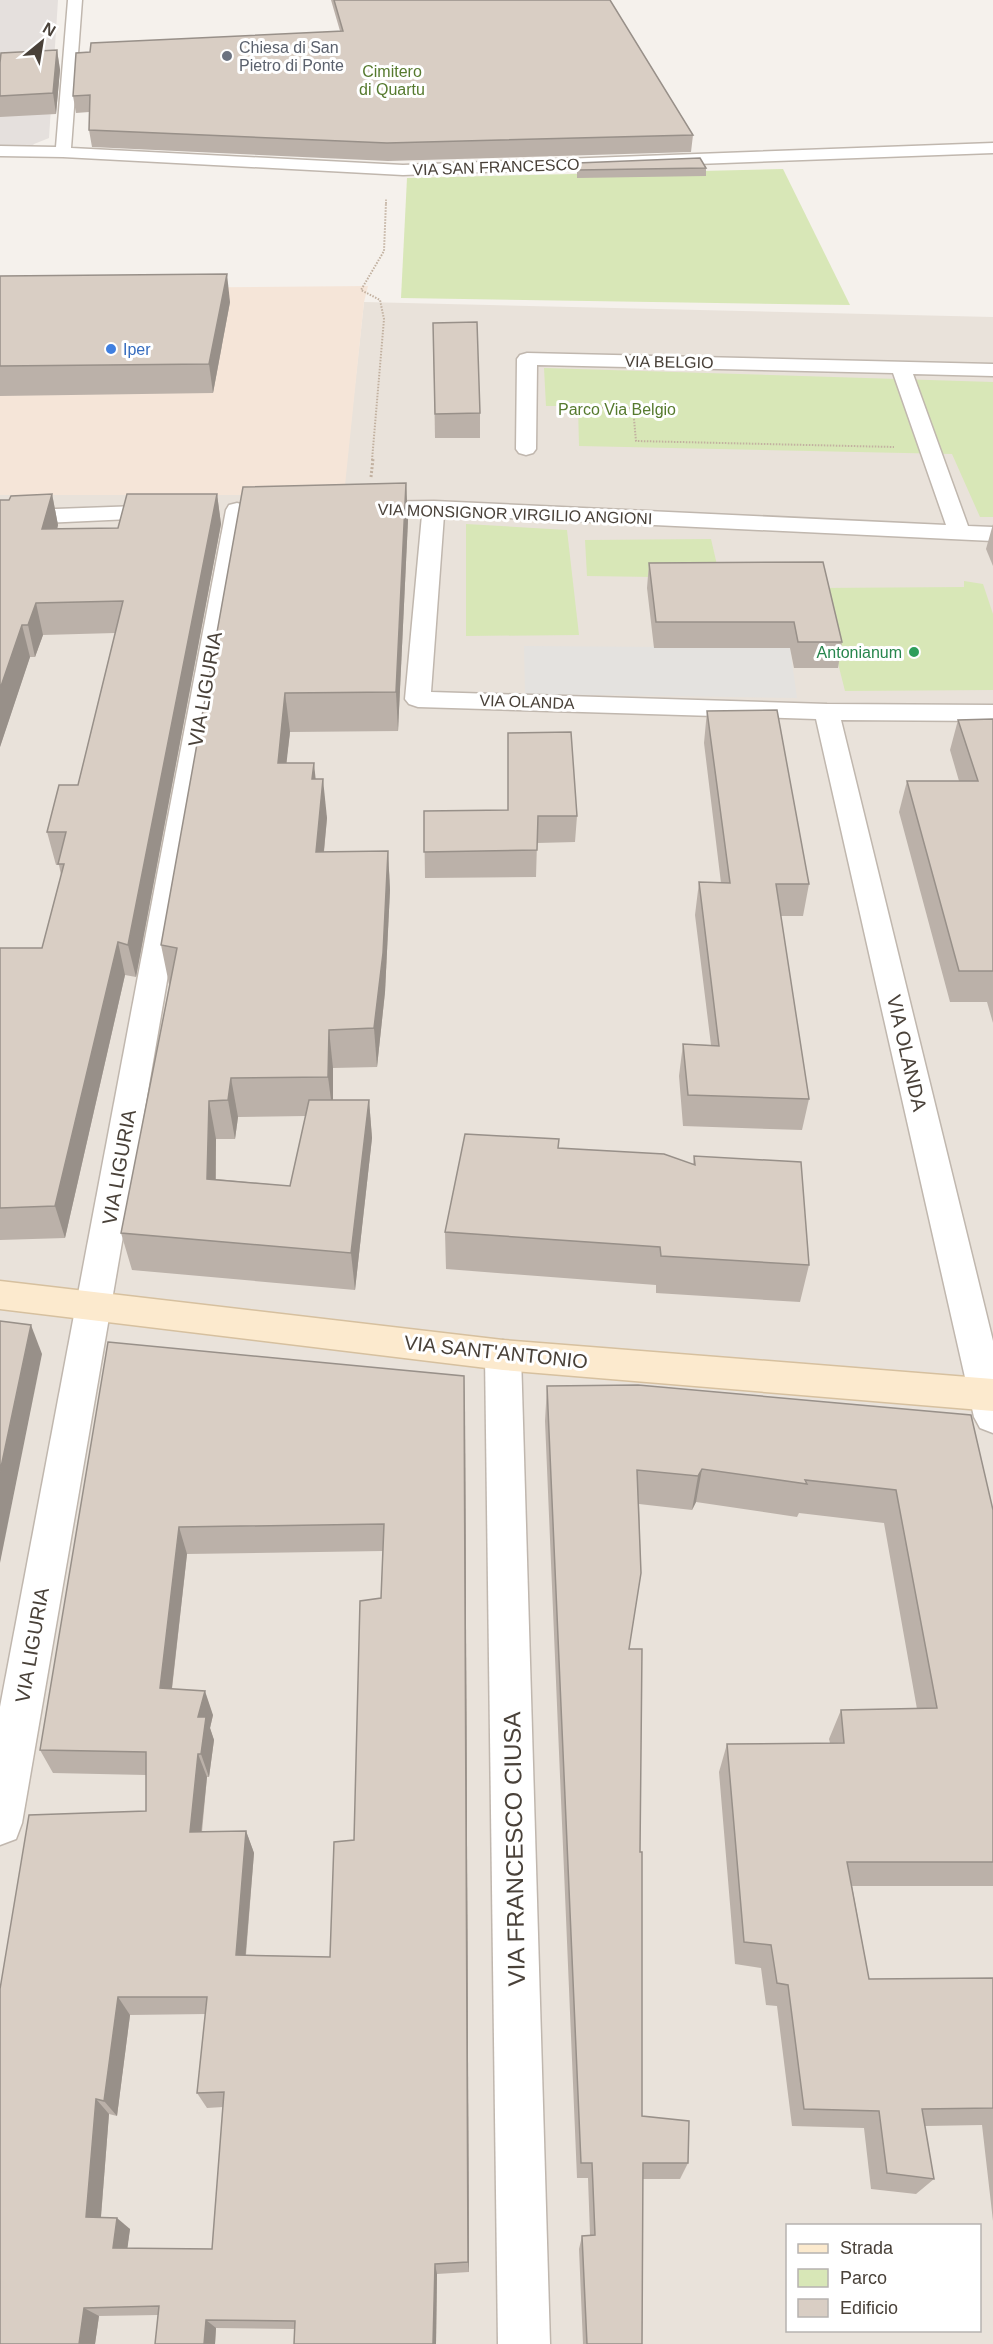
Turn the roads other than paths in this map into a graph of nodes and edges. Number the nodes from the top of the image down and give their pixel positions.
1 (75, 0) edge
2 (993, 148) edge
3 (0, 151) edge
4 (63, 152) junction
5 (901, 369) junction
6 (993, 370) edge
7 (526, 449) dead end
8 (434, 508) junction
9 (337, 509) edge
10 (235, 510) dead end
11 (190, 512) edge
12 (0, 518) edge
13 (960, 534) junction
14 (993, 534) edge
15 (826, 712) junction
16 (993, 713) edge
17 (0, 1295) edge
18 (94, 1306) junction
19 (503, 1354) junction
20 (991, 1402) edge
21 (0, 1824) edge
22 (524, 2344) edge

1 - 4 street
2 - 4 street, VIA SAN FRANCESCO
3 - 4 street, VIA SAN FRANCESCO
5 - 6 street, VIA BELGIO
5 - 7 street, VIA BELGIO
5 - 13 street
8 - 9 street, VIA MONSIGNOR VIRGILIO ANGIONI
8 - 13 street, VIA MONSIGNOR VIRGILIO ANGIONI
8 - 15 street, VIA OLANDA
10 - 18 street, VIA LIGURIA
11 - 12 street
13 - 14 street, VIA MONSIGNOR VIRGILIO ANGIONI
15 - 16 street, VIA OLANDA
15 - 20 street, VIA OLANDA
17 - 18 street, VIA SANT'ANTONIO
18 - 19 street, VIA SANT'ANTONIO
18 - 21 street, VIA LIGURIA
19 - 20 street, VIA SANT'ANTONIO
19 - 22 street, VIA FRANCESCO CIUSA

